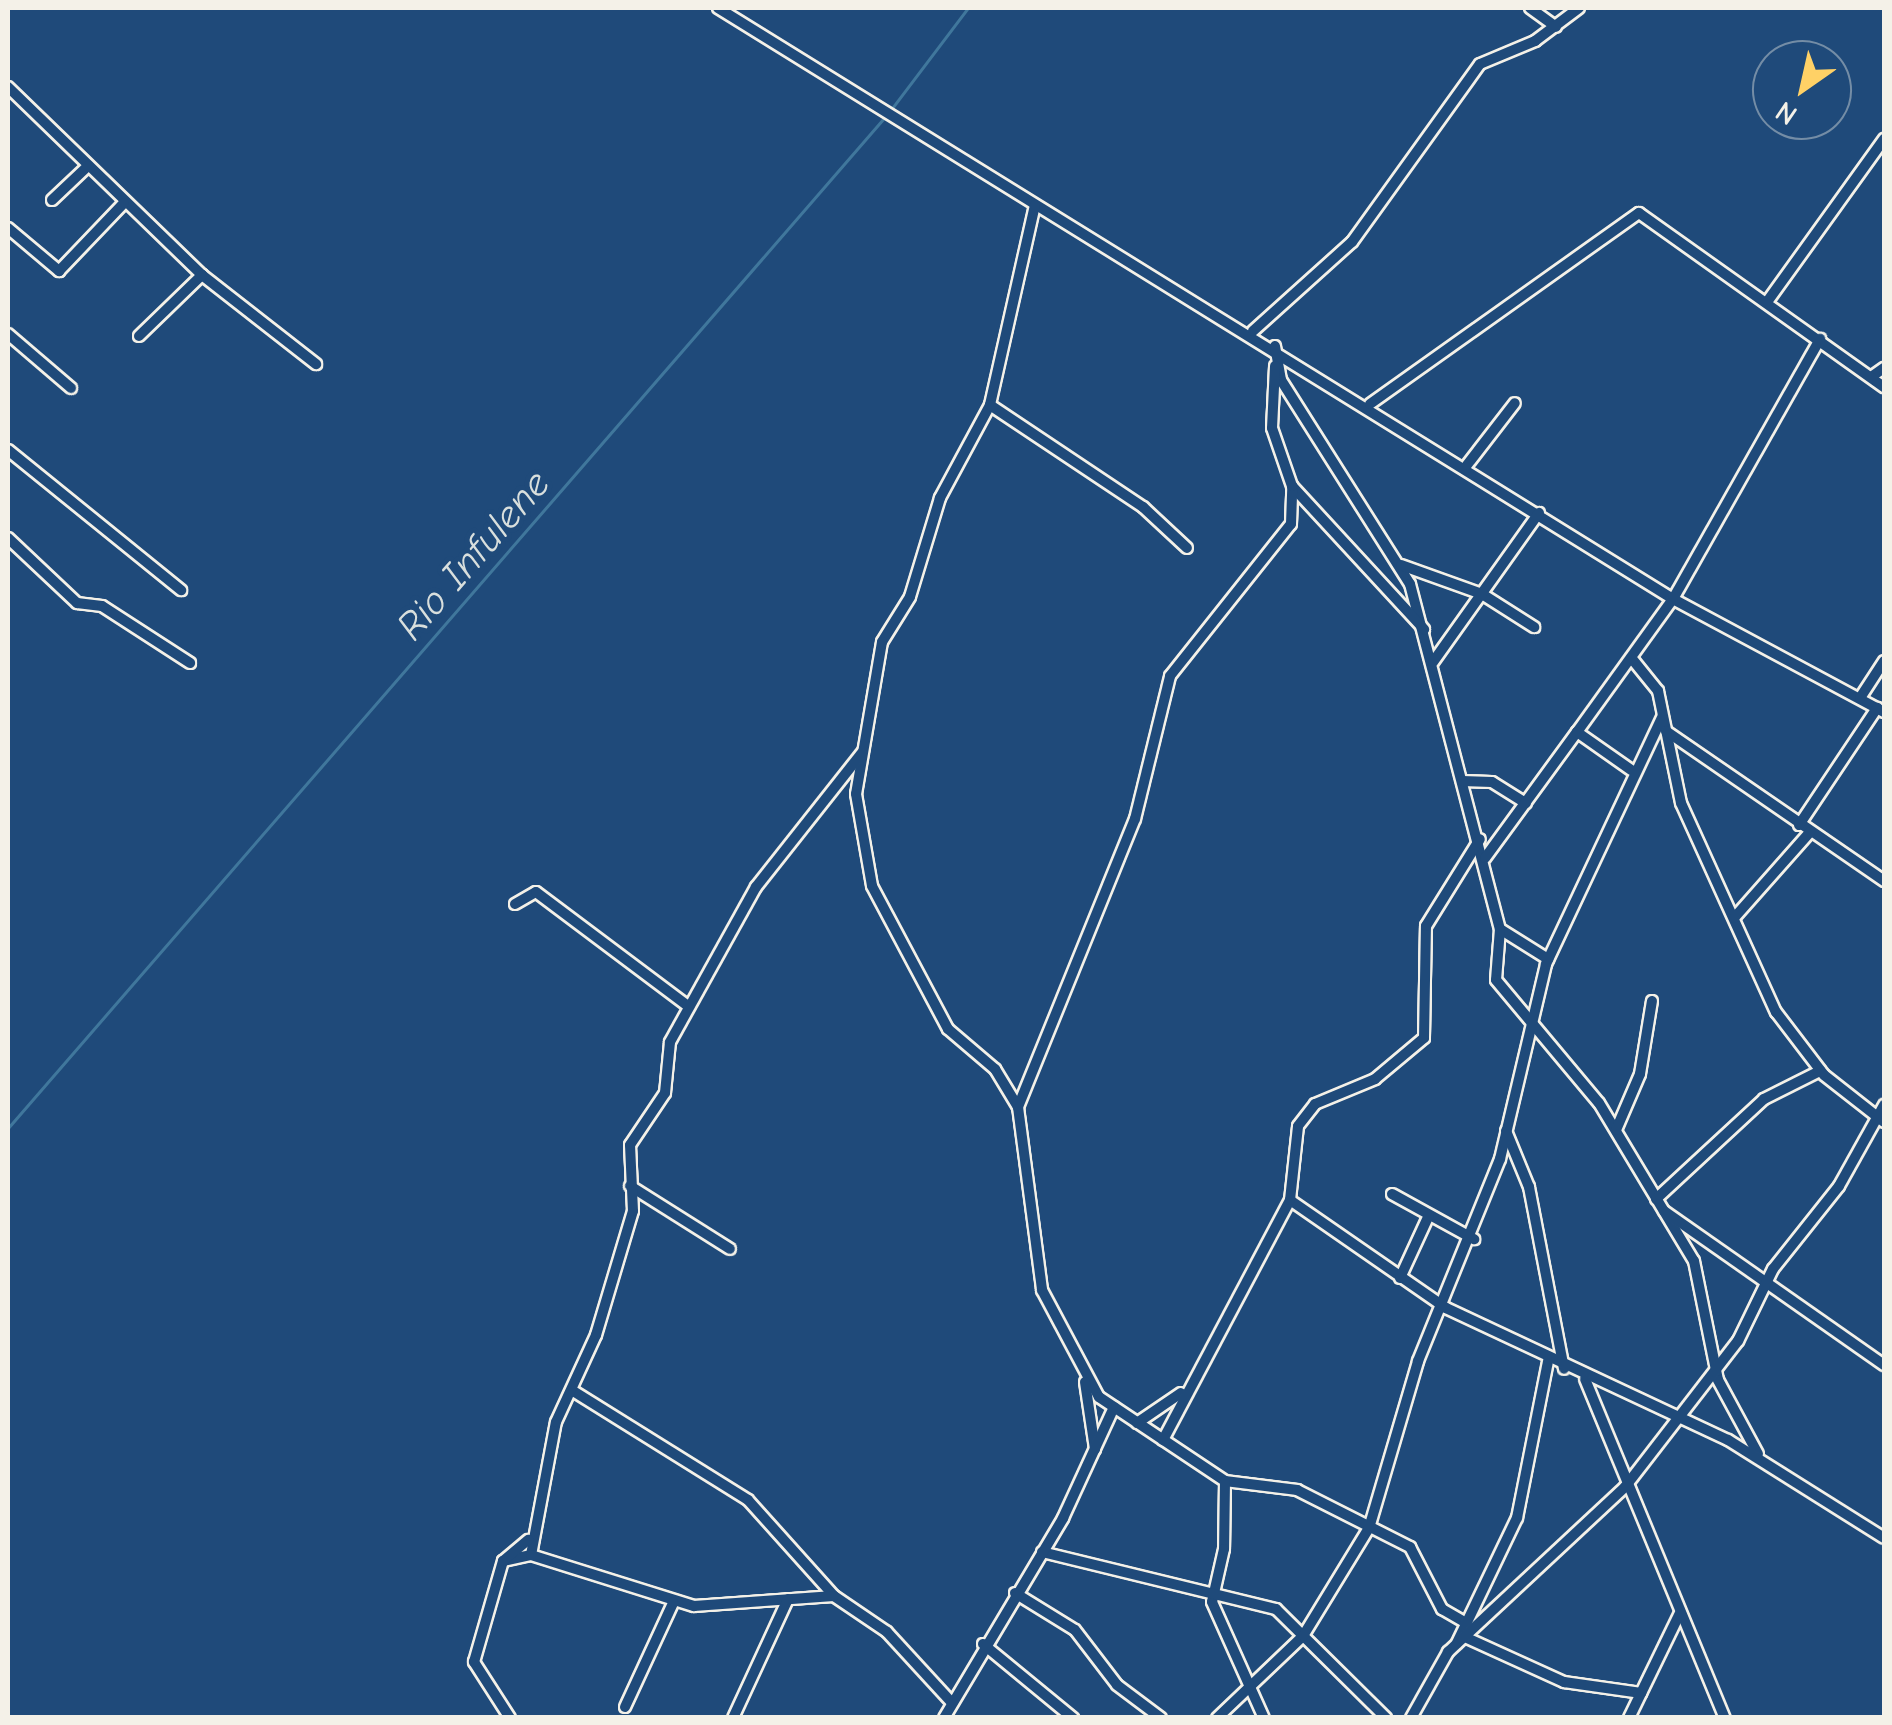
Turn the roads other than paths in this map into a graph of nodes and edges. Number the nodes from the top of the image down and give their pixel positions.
1 (718, 8) edge
2 (1530, 8) edge
3 (1579, 8) edge
4 (1556, 28) junction
5 (8, 88) edge
6 (1884, 139) edge
7 (88, 166) junction
8 (52, 200) dead end
9 (124, 203) junction
10 (1035, 205) junction
11 (8, 228) edge
12 (202, 275) junction
13 (1767, 302) junction
14 (1253, 331) junction
15 (8, 334) edge
16 (139, 336) dead end
17 (1820, 339) junction
18 (1275, 346) junction
19 (316, 364) dead end
20 (1275, 366) junction
21 (1884, 368) edge
22 (1871, 377) junction
23 (1884, 387) edge
24 (71, 388) dead end
25 (1370, 404) junction
26 (1514, 404) dead end
27 (990, 405) junction
28 (8, 450) edge
29 (1468, 464) junction
30 (1292, 486) junction
31 (1539, 514) junction
32 (1318, 516) junction
33 (1291, 524) junction
34 (8, 538) edge
35 (1186, 548) dead end
36 (1400, 565) junction
37 (180, 590) dead end
38 (1482, 594) junction
39 (1673, 599) junction
40 (1534, 627) dead end
41 (1425, 630) junction
42 (1633, 660) junction
43 (190, 662) dead end
44 (1433, 662) junction
45 (1884, 662) edge
46 (1860, 698) junction
47 (1881, 710) edge
48 (1662, 718) junction
49 (1666, 731) junction
50 (1577, 732) junction
51 (862, 753) junction
52 (1631, 770) junction
53 (1462, 780) junction
54 (1526, 804) junction
55 (1799, 825) junction
56 (1810, 832) junction
57 (1480, 838) junction
58 (1485, 858) junction
59 (1883, 877) edge
60 (515, 904) dead end
61 (1734, 918) junction
62 (1500, 930) junction
63 (1548, 959) junction
64 (1652, 1001) dead end
65 (688, 1006) junction
66 (1536, 1022) junction
67 (1820, 1071) junction
68 (1884, 1106) edge
69 (1018, 1108) junction
70 (1882, 1120) edge
71 (1616, 1130) junction
72 (1506, 1131) junction
73 (630, 1186) junction
74 (1392, 1194) dead end
75 (1290, 1200) junction
76 (1659, 1204) junction
77 (1430, 1214) junction
78 (1474, 1239) junction
79 (730, 1249) dead end
80 (1400, 1278) junction
81 (1769, 1278) junction
82 (1446, 1308) junction
83 (1548, 1361) junction
84 (1715, 1364) junction
85 (1884, 1365) edge
86 (1564, 1369) junction
87 (1084, 1378) junction
88 (1585, 1379) junction
89 (573, 1391) junction
90 (1182, 1392) junction
91 (1114, 1407) junction
92 (1674, 1415) junction
93 (1137, 1423) junction
94 (1163, 1440) junction
95 (1095, 1450) junction
96 (1761, 1459) junction
97 (1225, 1481) junction
98 (1626, 1487) junction
99 (1369, 1528) junction
100 (1884, 1538) edge
101 (528, 1540) junction
102 (1042, 1552) junction
103 (531, 1555) junction
104 (503, 1561) junction
105 (1214, 1589) junction
106 (1015, 1594) junction
107 (834, 1596) junction
108 (788, 1599) junction
109 (672, 1603) junction
110 (1680, 1613) junction
111 (1466, 1622) junction
112 (1303, 1636) junction
113 (1462, 1642) junction
114 (983, 1644) junction
115 (1249, 1685) junction
116 (1641, 1693) junction
117 (625, 1707) dead end
118 (950, 1712) edge
119 (1158, 1717) edge
120 (510, 1718) edge
121 (732, 1718) edge
122 (1073, 1718) edge
123 (1218, 1718) edge
124 (1264, 1718) edge
125 (1386, 1718) edge
126 (1412, 1718) edge
127 (1629, 1718) edge
128 (1726, 1718) edge

1 - 10 street
2 - 4 street
3 - 4 street
4 - 14 street
5 - 7 street
6 - 13 street
7 - 8 street
7 - 9 street
9 - 11 street
9 - 12 street
10 - 14 street
10 - 27 street
12 - 16 street
12 - 19 street
13 - 17 street
13 - 25 street
14 - 18 street
15 - 24 street
17 - 22 street
17 - 39 street
18 - 20 street
18 - 25 street
20 - 30 street
20 - 36 street
21 - 22 street
22 - 23 street
25 - 29 street
26 - 29 street
27 - 35 street
27 - 51 street
28 - 37 street
29 - 31 street
30 - 32 street
30 - 33 street
31 - 38 street
31 - 39 street
32 - 33 street
32 - 41 street
33 - 69 street
34 - 43 street
36 - 38 street
36 - 41 street
38 - 40 street
38 - 44 street
39 - 42 street
39 - 46 street
41 - 44 street
42 - 48 street
42 - 50 street
44 - 53 street
45 - 46 street
46 - 47 street
47 - 55 street
48 - 49 street
48 - 52 street
49 - 55 street
49 - 61 street
50 - 52 street
50 - 54 street
51 - 65 street
51 - 69 street
52 - 63 street
53 - 54 street
53 - 57 street
54 - 58 street
55 - 56 street
56 - 59 street
56 - 61 street
57 - 58 street
57 - 75 street
58 - 62 street
60 - 65 street
61 - 67 street
62 - 63 street
62 - 66 street
63 - 66 street
64 - 71 street
65 - 73 street
66 - 71 street
66 - 72 street
67 - 70 street
67 - 76 street
68 - 70 street
69 - 87 street
70 - 81 street
71 - 76 street
72 - 78 street
72 - 86 street
73 - 79 street
73 - 89 street
74 - 77 street
75 - 80 street
75 - 90 street
76 - 81 street
76 - 84 street
77 - 78 street
77 - 80 street
78 - 82 street
80 - 82 street
81 - 84 street
81 - 85 street
82 - 83 street
82 - 99 street
83 - 86 street
83 - 111 street
84 - 92 street
84 - 96 street
86 - 88 street
87 - 91 street
87 - 95 street
88 - 92 street
88 - 98 street
89 - 101 street
89 - 107 street
90 - 93 street
90 - 94 street
91 - 93 street
91 - 95 street
92 - 96 street
92 - 98 street
93 - 94 street
94 - 97 street
95 - 102 street
96 - 100 street
97 - 99 street
97 - 105 street
98 - 110 street
98 - 113 street
99 - 111 street
99 - 112 street
101 - 103 street
101 - 104 street
102 - 105 street
102 - 106 street
103 - 104 street
103 - 109 street
104 - 120 street
105 - 112 street
105 - 115 street
106 - 114 street
106 - 119 street
107 - 108 street
107 - 118 street
108 - 109 street
108 - 121 street
109 - 117 street
110 - 116 street
110 - 128 street
111 - 113 street
112 - 115 street
112 - 125 street
113 - 116 street
113 - 126 street
114 - 118 street
114 - 122 street
115 - 123 street
115 - 124 street
116 - 127 street

